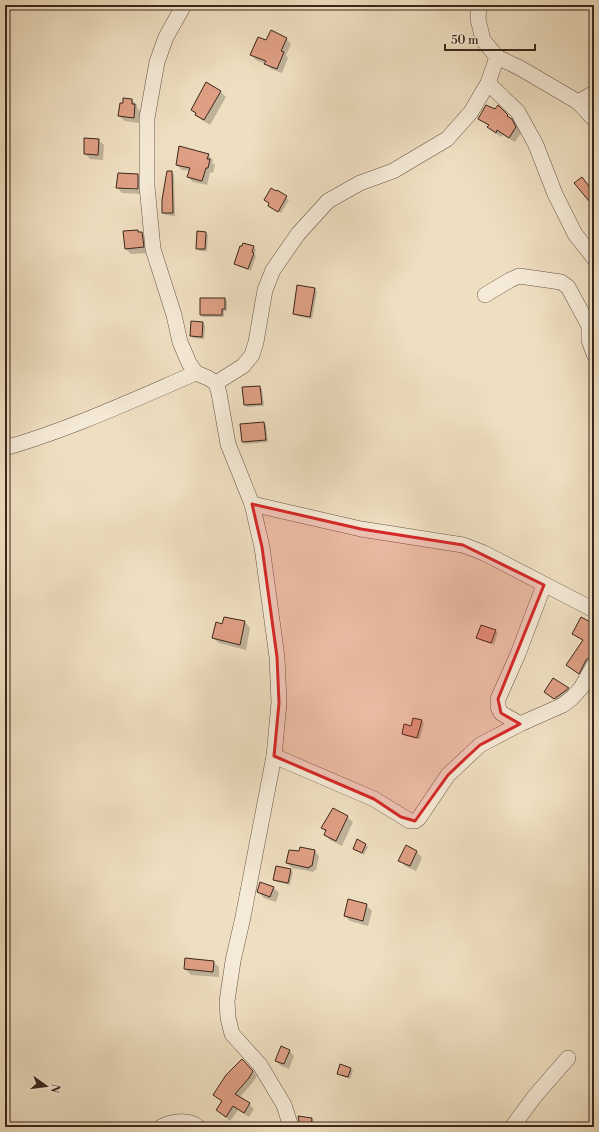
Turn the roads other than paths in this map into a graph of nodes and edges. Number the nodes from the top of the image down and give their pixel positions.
1 (184, 5) edge
2 (479, 5) edge
3 (497, 57) junction
4 (488, 83) junction
5 (594, 93) edge
6 (578, 102) junction
7 (594, 119) edge
8 (594, 258) edge
9 (485, 295) dead end
10 (592, 322) edge
11 (594, 354) edge
12 (196, 373) junction
13 (216, 383) junction
14 (5, 448) edge
15 (252, 504) junction
16 (544, 585) junction
17 (594, 610) edge
18 (594, 664) edge
19 (520, 724) junction
20 (274, 756) junction
21 (568, 1058) dead end
22 (161, 1127) edge
23 (198, 1127) edge
24 (291, 1127) edge
25 (512, 1127) edge

1 - 12 street
2 - 3 street
3 - 4 street
3 - 6 street
4 - 8 street
4 - 13 street
5 - 6 street
6 - 7 street
9 - 10 street
10 - 11 street
12 - 13 street
12 - 14 street
13 - 15 street
15 - 16 street
15 - 20 street
16 - 17 street
16 - 19 street
18 - 19 street
19 - 20 street
20 - 24 street
21 - 25 street
22 - 23 street

